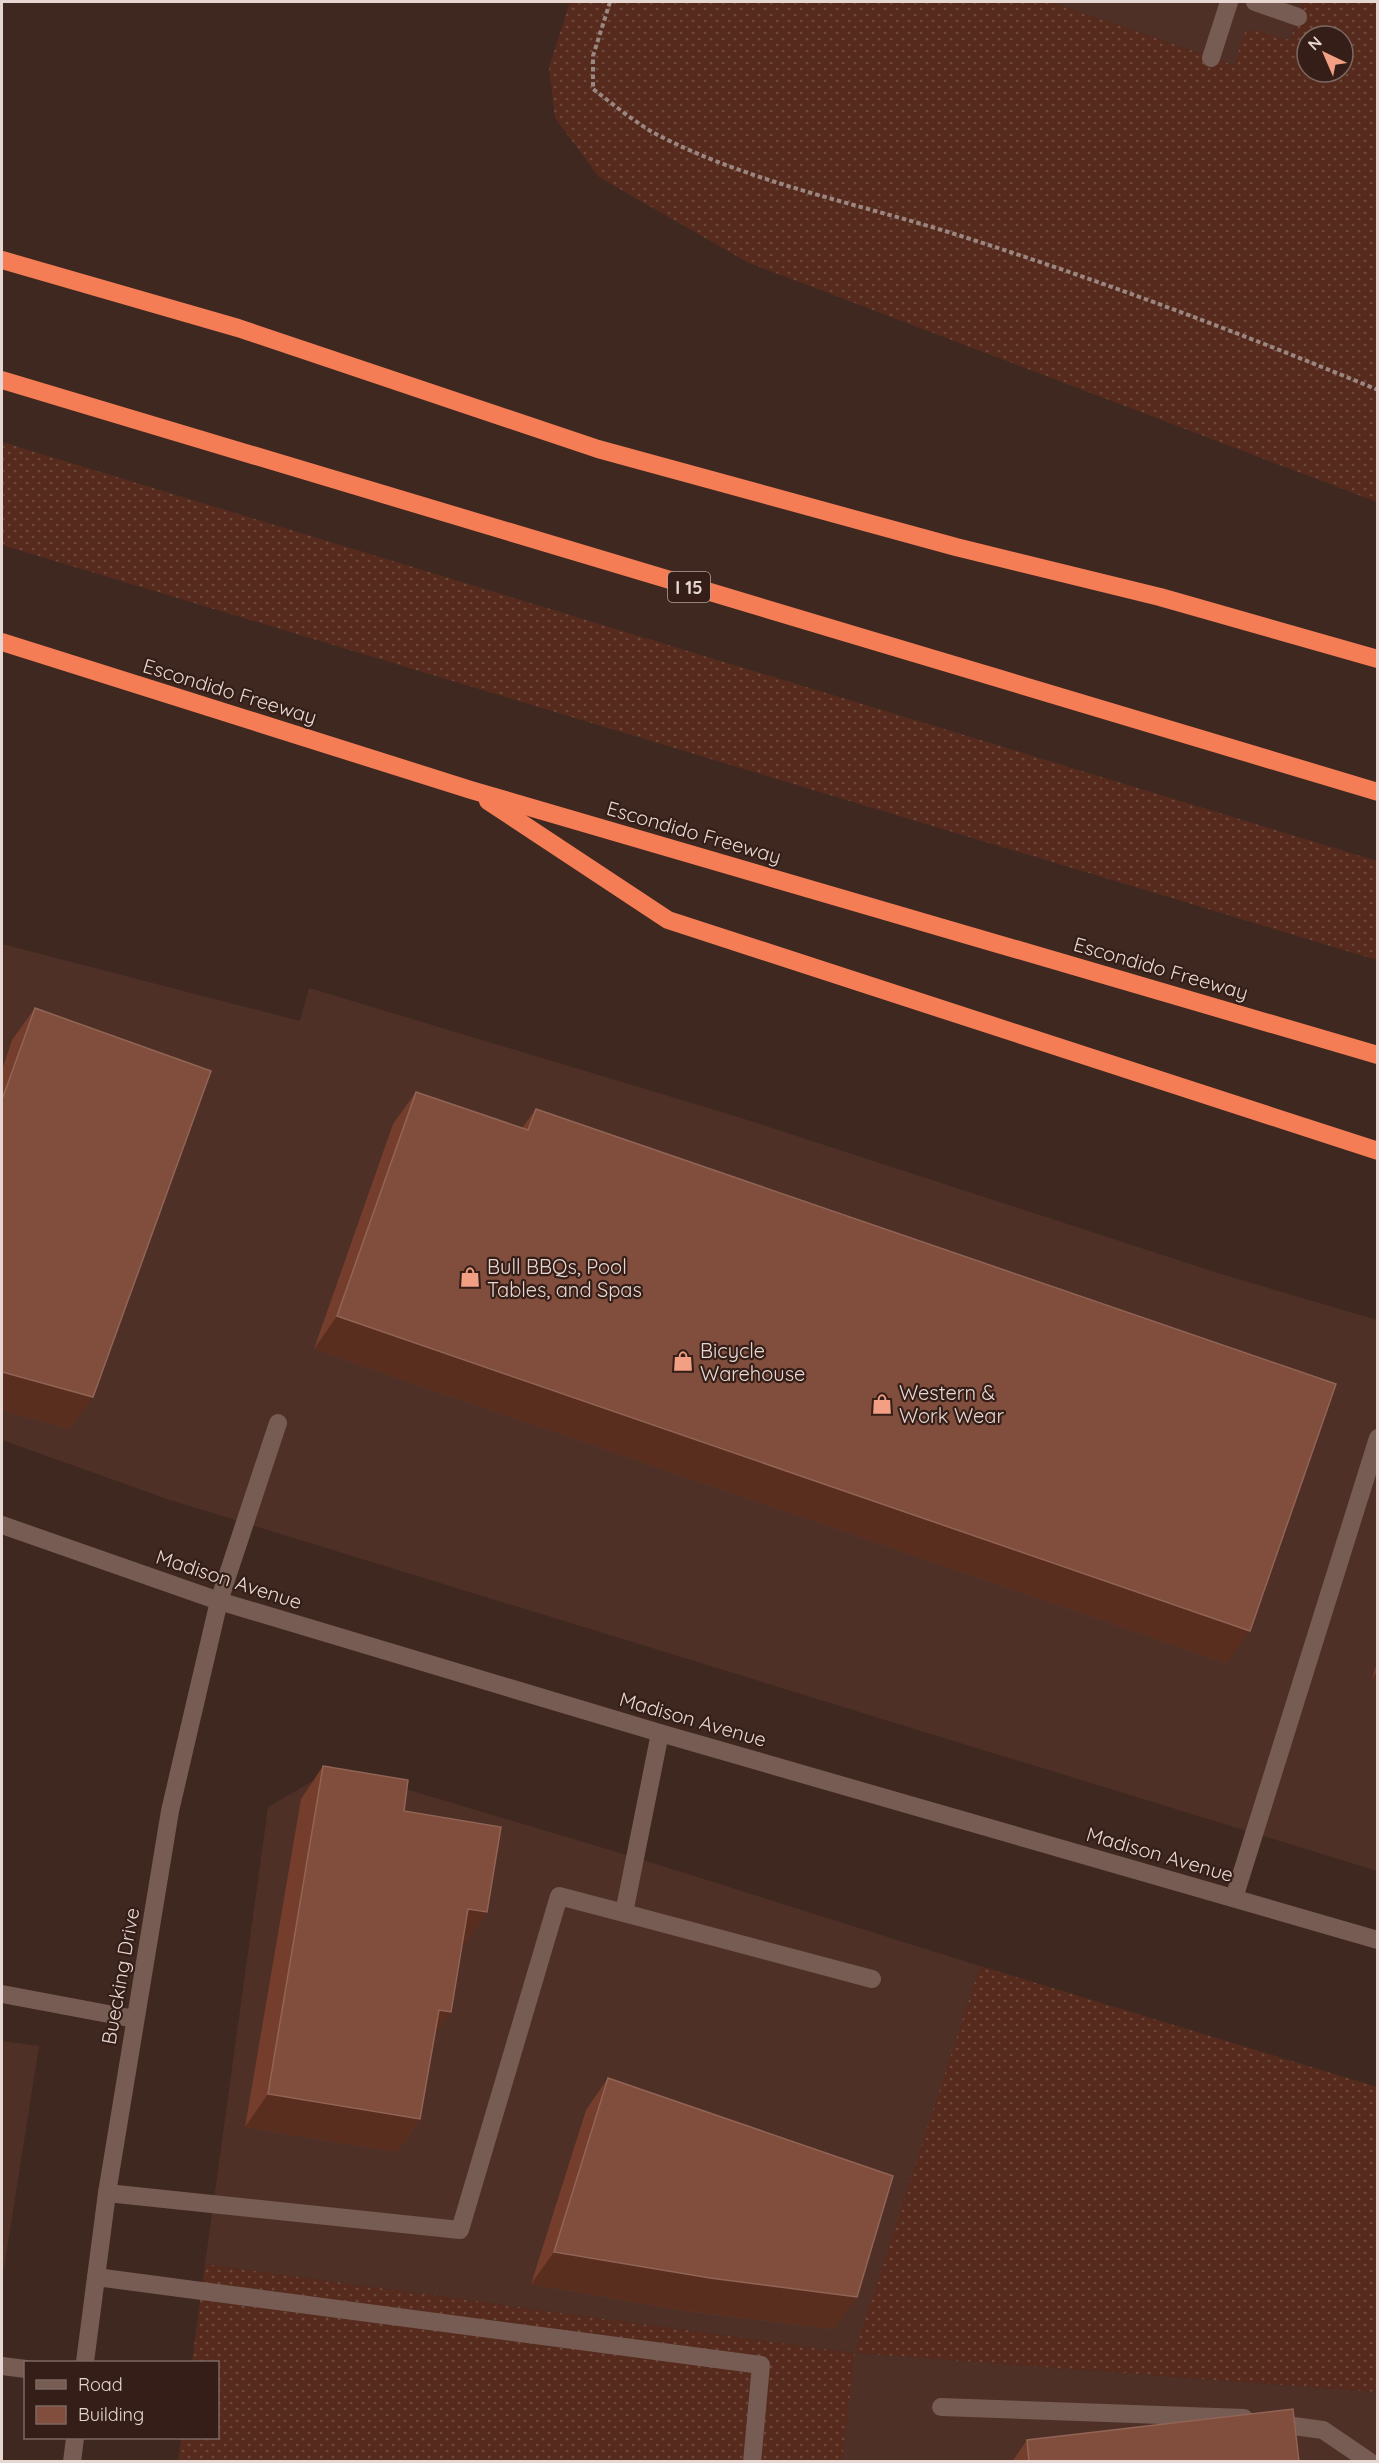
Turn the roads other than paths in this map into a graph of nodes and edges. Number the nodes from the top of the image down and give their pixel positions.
1 (1229, 2) edge
2 (1255, 2) edge
3 (1298, 17) dead end
4 (1212, 58) dead end
5 (2, 260) edge
6 (2, 380) edge
7 (2, 642) edge
8 (1377, 659) edge
9 (471, 790) junction
10 (1377, 792) edge
11 (1377, 1055) edge
12 (1377, 1150) edge
13 (278, 1423) dead end
14 (1377, 1438) edge
15 (2, 1525) edge
16 (219, 1601) junction
17 (660, 1733) junction
18 (1234, 1898) junction
19 (624, 1913) junction
20 (1377, 1940) edge
21 (872, 1979) dead end
22 (2, 1994) edge
23 (135, 2019) junction
24 (107, 2193) junction
25 (96, 2277) junction
26 (85, 2361) edge
27 (2, 2366) edge
28 (24, 2369) edge
29 (941, 2407) dead end
30 (75, 2439) edge
31 (72, 2462) edge
32 (752, 2462) edge
33 (1370, 2462) edge

1 - 4 street
2 - 3 street
5 - 8 highway
6 - 10 highway, I 15
7 - 9 highway, Escondido Freeway
9 - 11 highway, Escondido Freeway
9 - 12 highway
13 - 16 street, Buecking Drive
14 - 18 street
15 - 16 street, Madison Avenue
16 - 17 street, Madison Avenue
16 - 23 street, Buecking Drive
17 - 18 street, Madison Avenue
17 - 19 street
18 - 20 street, Madison Avenue
19 - 21 street
19 - 24 street
22 - 23 street
23 - 24 street, Buecking Drive
24 - 25 street, Buecking Drive
25 - 26 street, Buecking Drive
25 - 32 street
27 - 28 street
29 - 33 street
30 - 31 street

